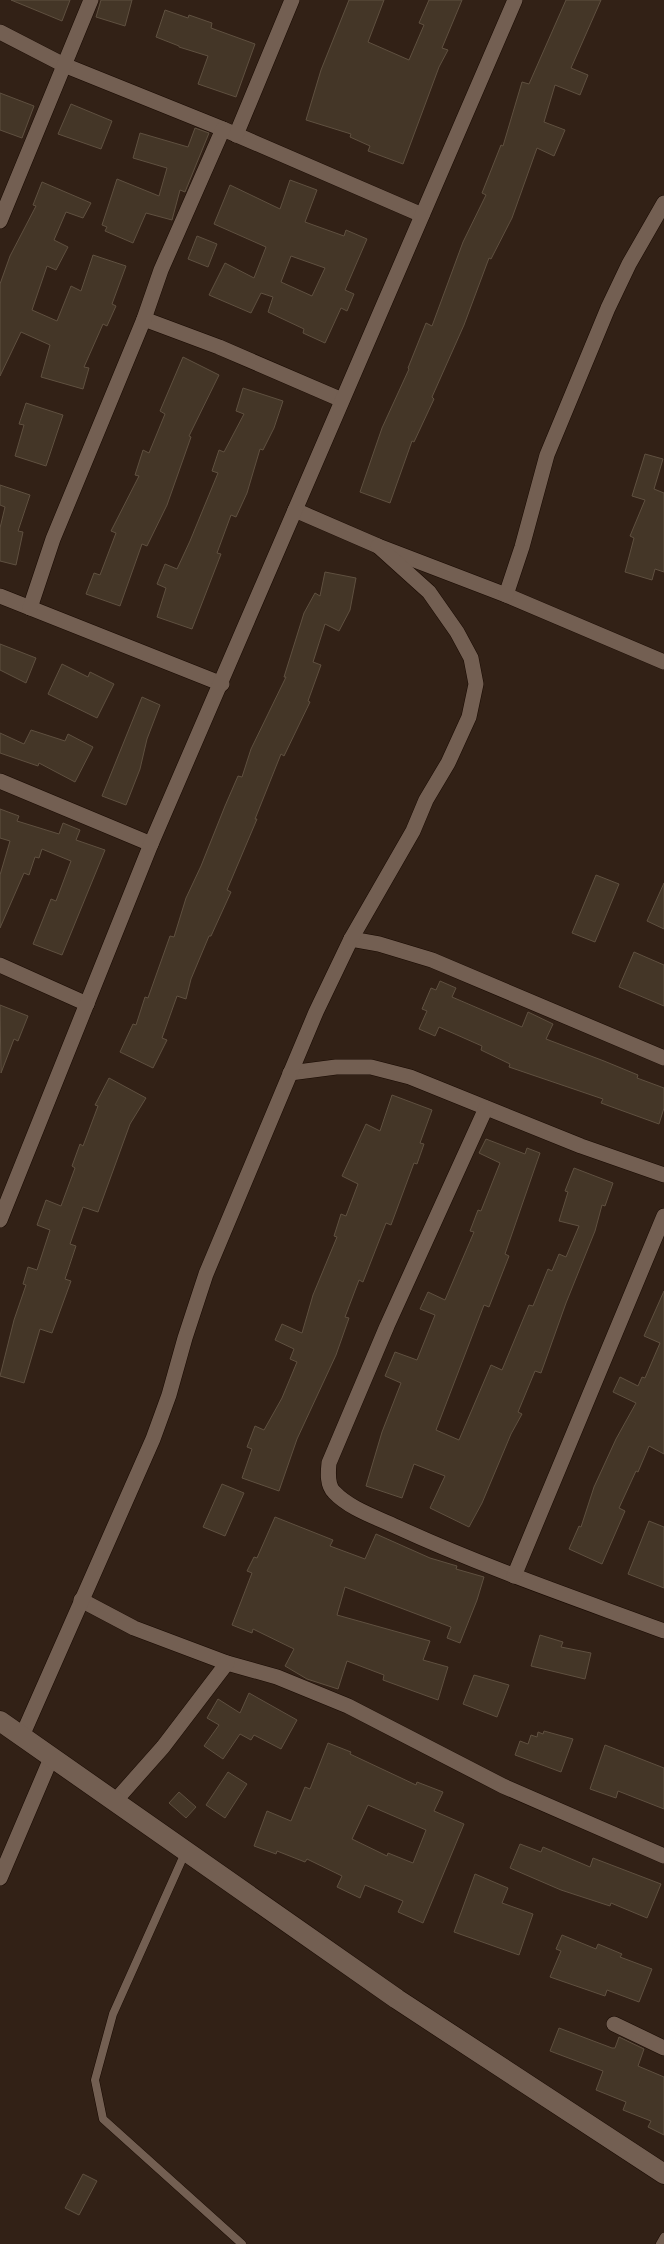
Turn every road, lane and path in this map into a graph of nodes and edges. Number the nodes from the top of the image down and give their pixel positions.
1 (91, 0) edge
2 (292, 0) edge
3 (515, 0) edge
4 (0, 32) edge
5 (64, 65) junction
6 (230, 132) junction
7 (664, 203) edge
8 (422, 215) junction
9 (0, 221) edge
10 (144, 319) junction
11 (342, 400) junction
12 (295, 510) junction
13 (378, 546) junction
14 (506, 595) junction
15 (0, 596) edge
16 (30, 608) junction
17 (662, 656) edge
18 (222, 684) junction
19 (0, 781) edge
20 (151, 844) junction
21 (351, 939) junction
22 (0, 965) edge
23 (87, 1004) junction
24 (664, 1058) edge
25 (290, 1073) junction
26 (486, 1108) junction
27 (664, 1175) edge
28 (664, 1216) edge
29 (0, 1220) edge
30 (514, 1576) junction
31 (81, 1600) junction
32 (664, 1631) edge
33 (227, 1663) junction
34 (0, 1721) edge
35 (22, 1736) junction
36 (52, 1756) junction
37 (116, 1800) junction
38 (185, 1851) junction
39 (664, 1856) edge
40 (0, 1878) edge
41 (614, 2024) dead end
42 (664, 2048) edge
43 (664, 2174) edge
44 (664, 2237) edge
45 (242, 2244) edge
46 (660, 2244) edge

1 - 5 street
2 - 6 street
3 - 8 street
4 - 5 street
5 - 6 street
5 - 9 street
6 - 8 street
6 - 10 street
7 - 14 street
8 - 11 street
10 - 11 street
10 - 16 street
11 - 12 street
12 - 13 street
12 - 18 street
13 - 14 street
13 - 21 street
14 - 17 street
15 - 16 street
16 - 18 street
18 - 20 street
19 - 20 street
20 - 23 street
21 - 24 street
21 - 25 street
22 - 23 street
23 - 29 street
25 - 26 street
25 - 31 street
26 - 27 street
26 - 30 street
28 - 30 street
30 - 32 street
31 - 33 street
31 - 35 street
33 - 37 street
33 - 39 street
34 - 35 street
35 - 36 street
36 - 37 street
36 - 40 street
37 - 38 street
38 - 43 street
38 - 45 lane
41 - 42 street
44 - 46 lane

